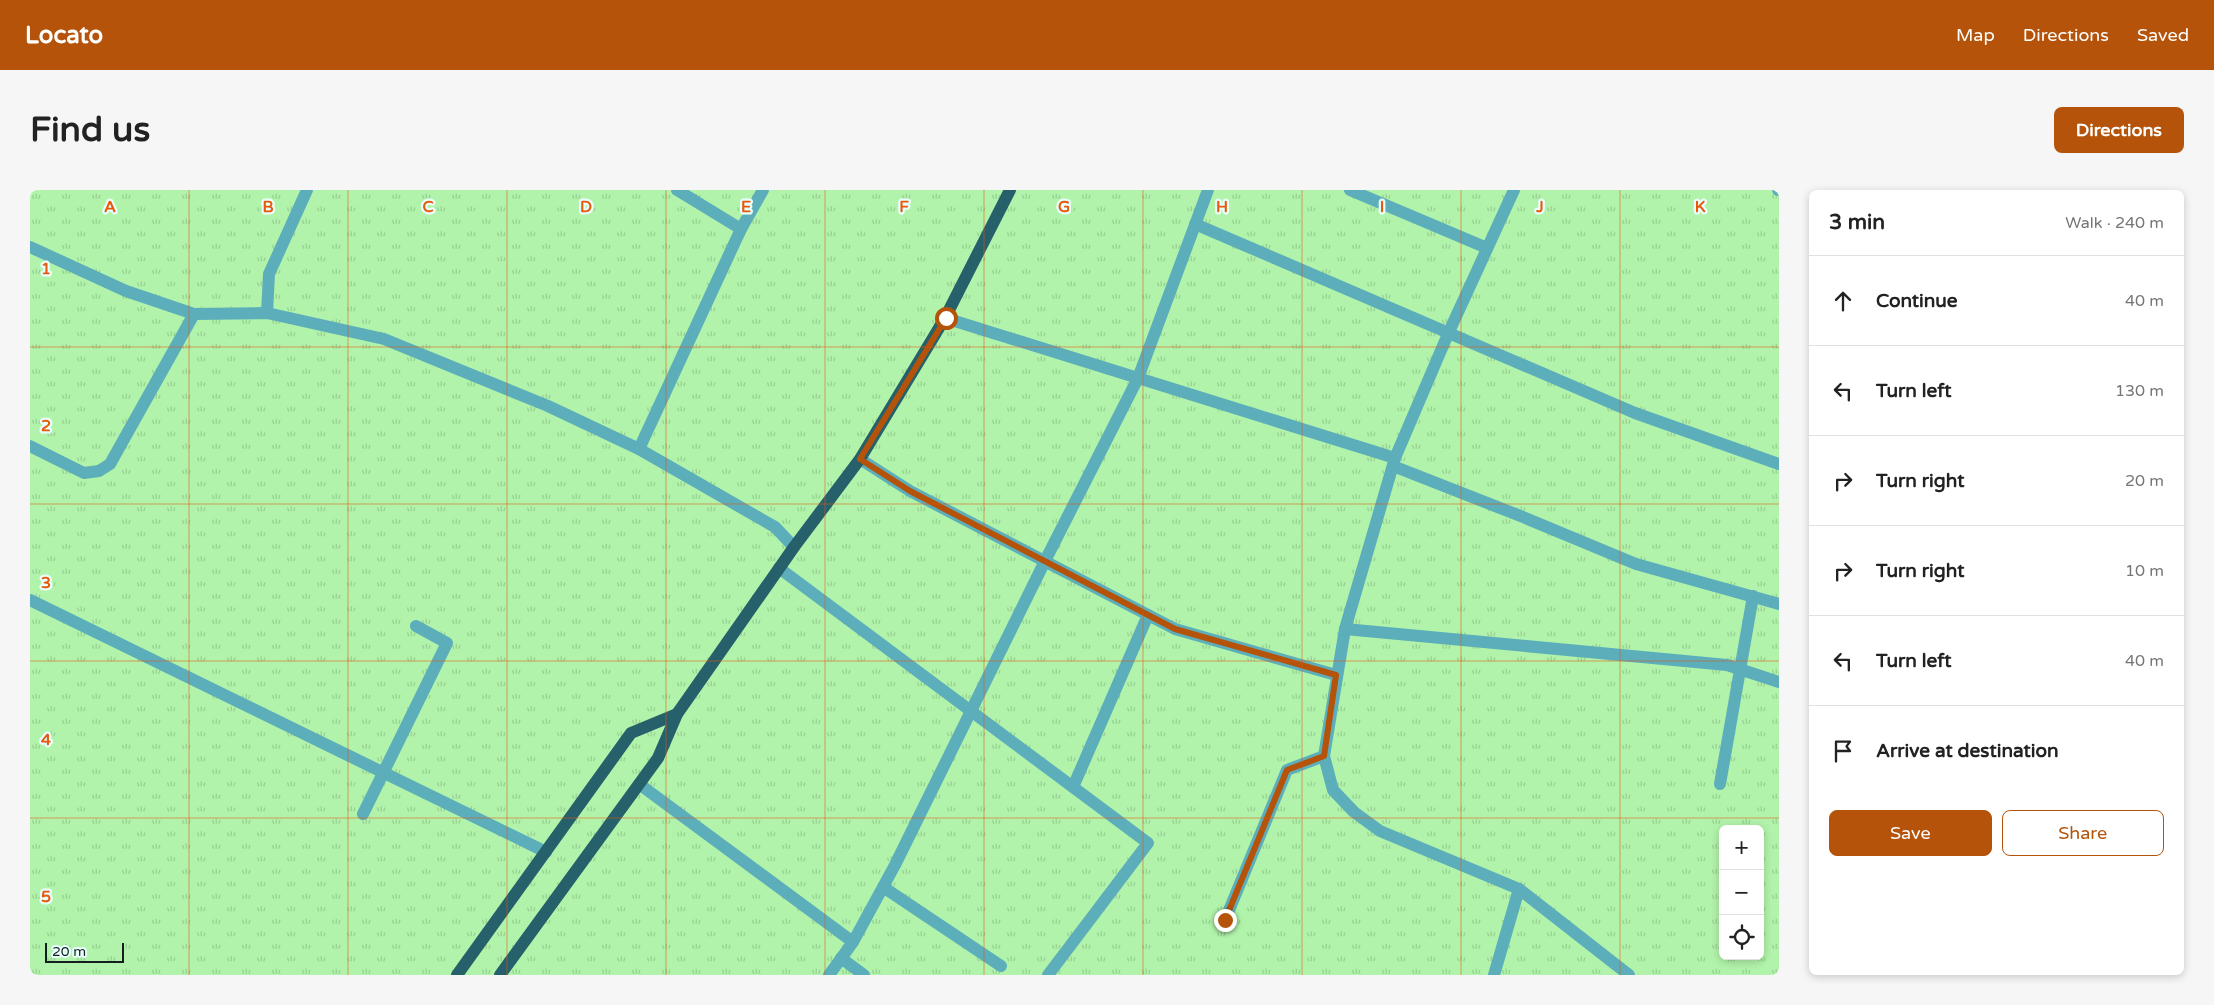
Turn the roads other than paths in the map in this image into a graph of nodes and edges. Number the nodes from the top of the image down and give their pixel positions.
1 (307, 190) edge
2 (677, 190) edge
3 (763, 190) edge
4 (1010, 190) edge
5 (1208, 190) edge
6 (1350, 190) edge
7 (1514, 190) edge
8 (1195, 224) junction
9 (741, 229) junction
10 (30, 247) edge
11 (1487, 248) junction
12 (268, 313) junction
13 (194, 314) junction
14 (946, 318) junction
15 (1448, 334) junction
16 (1138, 378) junction
17 (30, 446) edge
18 (639, 449) junction
19 (860, 459) junction
20 (1394, 462) junction
21 (1779, 464) edge
22 (794, 547) junction
23 (1045, 561) junction
24 (779, 568) junction
25 (1753, 596) junction
26 (30, 600) edge
27 (1779, 604) edge
28 (1148, 615) junction
29 (416, 626) dead end
30 (1345, 629) junction
31 (1741, 670) junction
32 (1336, 675) junction
33 (1779, 682) edge
34 (971, 711) junction
35 (677, 714) junction
36 (1324, 756) junction
37 (383, 772) junction
38 (639, 784) junction
39 (1720, 784) dead end
40 (1073, 786) junction
41 (363, 814) dead end
42 (546, 852) junction
43 (883, 887) junction
44 (1520, 889) junction
45 (1225, 920) dead end
46 (852, 942) junction
47 (841, 958) junction
48 (1001, 966) dead end
49 (457, 975) edge
50 (500, 975) edge
51 (829, 975) edge
52 (864, 975) edge
53 (1048, 975) edge
54 (1494, 975) edge
55 (1629, 975) edge

1 - 12 street
2 - 9 street
3 - 9 street
4 - 14 main road
5 - 8 street
6 - 11 street
7 - 11 street
8 - 15 street
8 - 16 street
9 - 18 street
10 - 13 street
11 - 15 street
12 - 13 street
12 - 18 street
13 - 17 street
14 - 16 street
14 - 19 main road
15 - 20 street
15 - 21 street
16 - 20 street
16 - 23 street
18 - 22 street
19 - 22 main road
19 - 23 street
20 - 25 street
20 - 30 street
22 - 24 main road
23 - 28 street
23 - 34 street
24 - 34 street
24 - 35 main road
25 - 27 street
25 - 31 street
26 - 37 street
28 - 32 street
28 - 40 street
29 - 37 street
30 - 31 street
30 - 32 street
31 - 33 street
31 - 39 street
32 - 36 street
34 - 40 street
34 - 43 street
35 - 38 main road
35 - 42 main road
36 - 44 street
36 - 45 street
37 - 41 street
37 - 42 street
38 - 46 street
38 - 50 main road
40 - 53 street
42 - 49 main road
43 - 46 street
43 - 48 street
44 - 54 street
44 - 55 street
46 - 47 street
47 - 51 street
47 - 52 street

